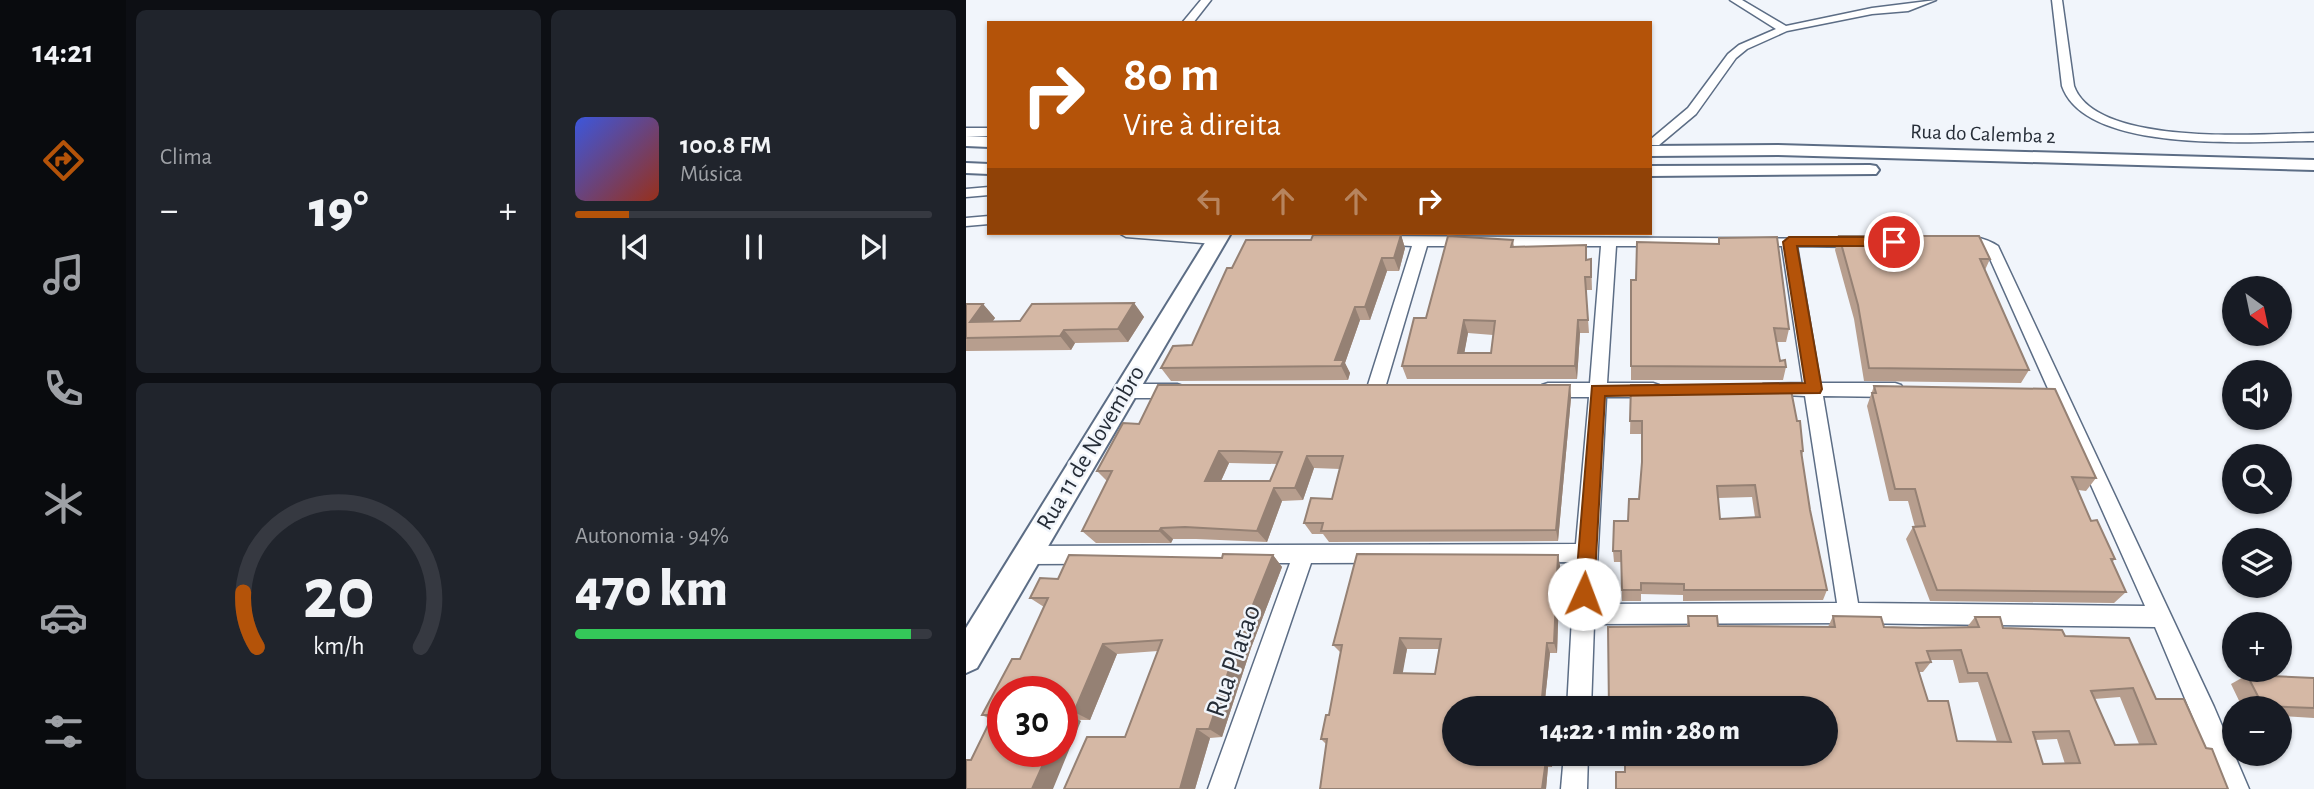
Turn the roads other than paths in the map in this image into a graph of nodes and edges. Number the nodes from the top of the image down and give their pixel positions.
1 (1206, 0) edge
2 (1735, 0) edge
3 (1931, 0) edge
4 (2057, 0) edge
5 (1189, 21) edge
6 (1784, 29) junction
7 (966, 132) edge
8 (987, 132) edge
9 (2314, 137) edge
10 (966, 141) edge
11 (987, 142) edge
12 (1653, 146) edge
13 (2314, 165) edge
14 (966, 169) edge
15 (987, 169) edge
16 (1652, 171) edge
17 (2314, 179) edge
18 (987, 191) edge
19 (966, 193) edge
20 (987, 220) edge
21 (966, 222) edge
22 (1209, 235) edge
23 (1368, 241) edge
24 (1421, 241) junction
25 (1609, 242) junction
26 (1789, 242) junction
27 (1868, 242) edge
28 (1947, 242) edge
29 (1376, 388) edge
30 (1528, 389) edge
31 (1746, 389) edge
32 (1814, 389) junction
33 (1598, 390) junction
34 (1665, 390) edge
35 (1909, 390) edge
36 (1125, 391) junction
37 (1194, 391) edge
38 (1304, 553) junction
39 (1586, 553) junction
40 (1027, 555) junction
41 (1849, 613) junction
42 (1584, 614) junction
43 (2160, 617) junction
44 (966, 657) edge
45 (1580, 696) edge
46 (1575, 766) edge
47 (1221, 789) edge
48 (1574, 789) edge
49 (2236, 789) edge

1 - 5 street
2 - 6 street
3 - 6 street
4 - 9 street
6 - 12 street
7 - 8 street
10 - 11 main road
12 - 13 main road, Rua do Calemba 2
14 - 15 main road
16 - 17 main road, Rua do Calemba 2
18 - 19 street
20 - 21 street
22 - 36 main road, Rua 11 de Novembro
23 - 24 street
24 - 25 street
24 - 29 street
25 - 26 street
25 - 33 street
26 - 27 street
26 - 32 street
28 - 43 street
30 - 33 street
31 - 32 street
32 - 35 street
32 - 41 street
33 - 34 street
33 - 39 street
36 - 37 street
36 - 40 main road, Rua 11 de Novembro
38 - 39 street
38 - 40 street
38 - 47 street, Rua Platao
39 - 42 street
40 - 44 main road, Rua 11 de Novembro
41 - 42 street
41 - 43 street
42 - 45 street
43 - 49 street
46 - 48 street

